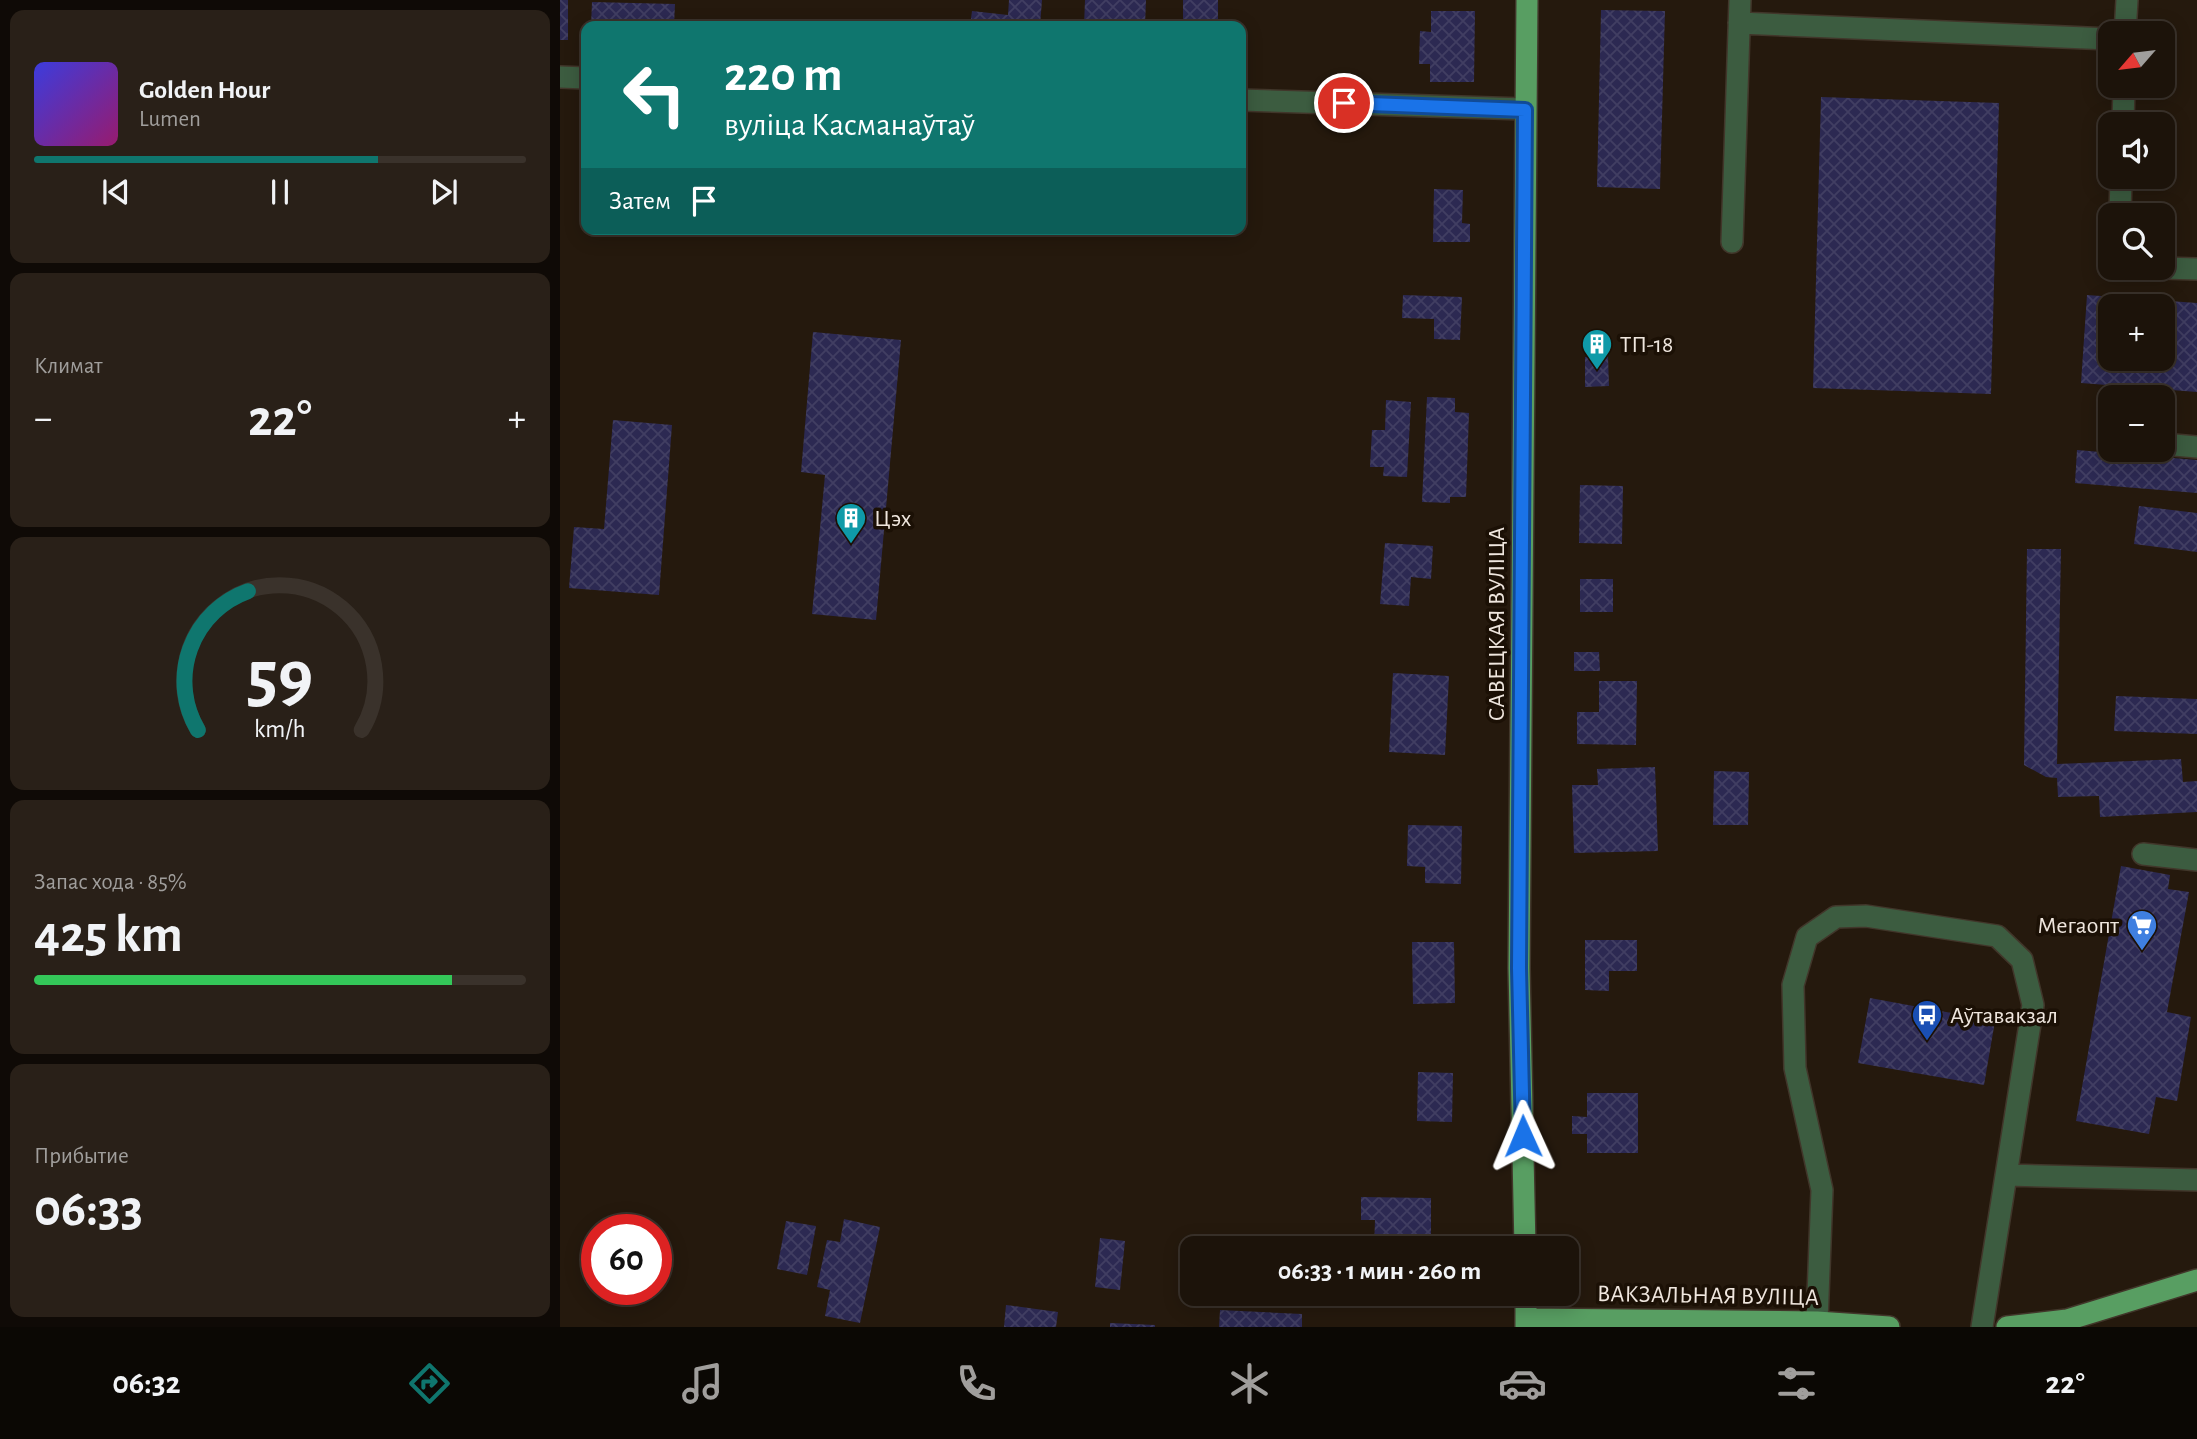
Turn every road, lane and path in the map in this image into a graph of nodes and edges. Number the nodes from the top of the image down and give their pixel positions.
1 (1527, 0) edge
2 (1740, 0) edge
3 (2127, 0) edge
4 (2126, 21) edge
5 (1740, 23) junction
6 (2098, 38) edge
7 (560, 77) edge
8 (581, 78) edge
9 (1246, 100) edge
10 (1525, 110) junction
11 (1732, 242) dead end
12 (2175, 268) edge
13 (2197, 269) edge
14 (2175, 445) edge
15 (2197, 447) edge
16 (2143, 854) dead end
17 (2197, 860) edge
18 (2007, 1175) junction
19 (2197, 1180) edge
20 (1525, 1236) edge
21 (2197, 1280) edge
22 (1816, 1322) junction
23 (1526, 1323) edge
24 (1888, 1327) edge
25 (1982, 1327) edge
26 (2007, 1327) edge

1 - 10 main road, САВЕЦКАЯ ВУЛІЦА
2 - 5 street
3 - 4 street
5 - 6 street
5 - 11 street
7 - 8 street
9 - 10 street
10 - 20 main road, САВЕЦКАЯ ВУЛІЦА
12 - 13 street
14 - 15 street
16 - 17 street
18 - 19 street
18 - 22 street
18 - 25 street
21 - 26 main road
22 - 23 main road, ВАКЗАЛЬНАЯ ВУЛІЦА
22 - 24 main road, ВАКЗАЛЬНАЯ ВУЛІЦА

